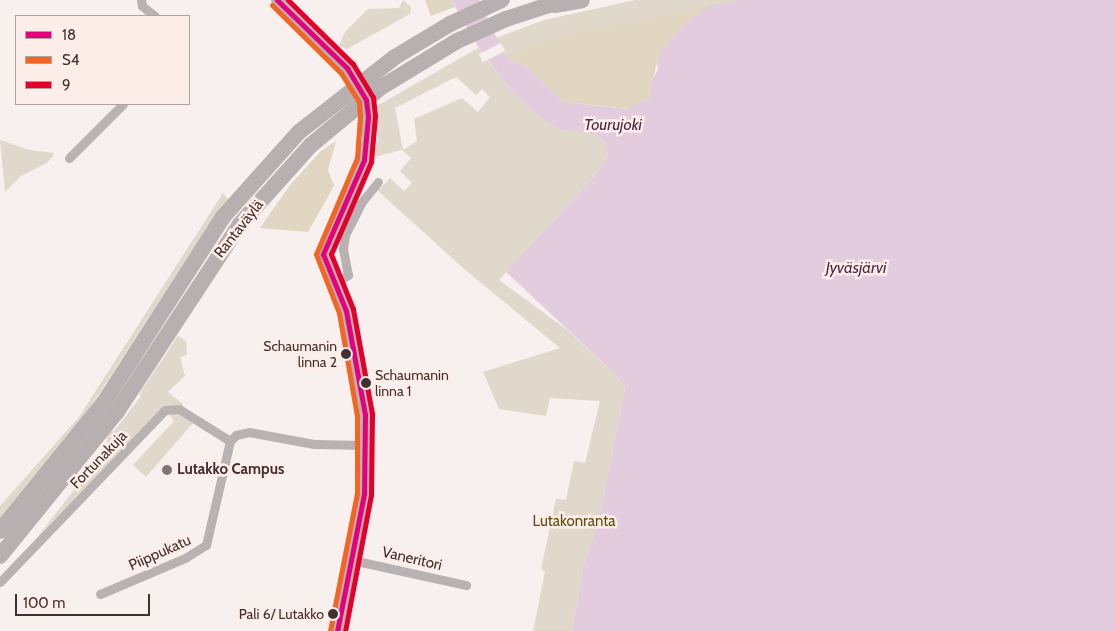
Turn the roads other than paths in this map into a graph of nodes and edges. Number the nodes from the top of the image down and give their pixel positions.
1 (141, 0) edge
2 (277, 0) edge
3 (564, 0) edge
4 (582, 0) edge
5 (500, 1) edge
6 (533, 10) junction
7 (154, 15) edge
8 (122, 105) edge
9 (69, 158) dead end
10 (378, 182) dead end
11 (334, 284) junction
12 (233, 438) junction
13 (365, 445) junction
14 (0, 531) edge
15 (0, 556) edge
16 (352, 560) junction
17 (0, 582) edge
18 (466, 585) dead end
19 (100, 594) dead end
20 (337, 631) edge

1 - 7 street
2 - 11 street, bridge
3 - 6 highway, Rantaväylä
4 - 6 highway
5 - 14 highway, Rantaväylä
6 - 15 highway, Rantaväylä
8 - 9 street
10 - 11 street
11 - 13 street
12 - 13 street
12 - 17 street, Fortunakuja
12 - 19 street, Piippukatu
13 - 16 street
16 - 18 street, Vaneritori
16 - 20 street

